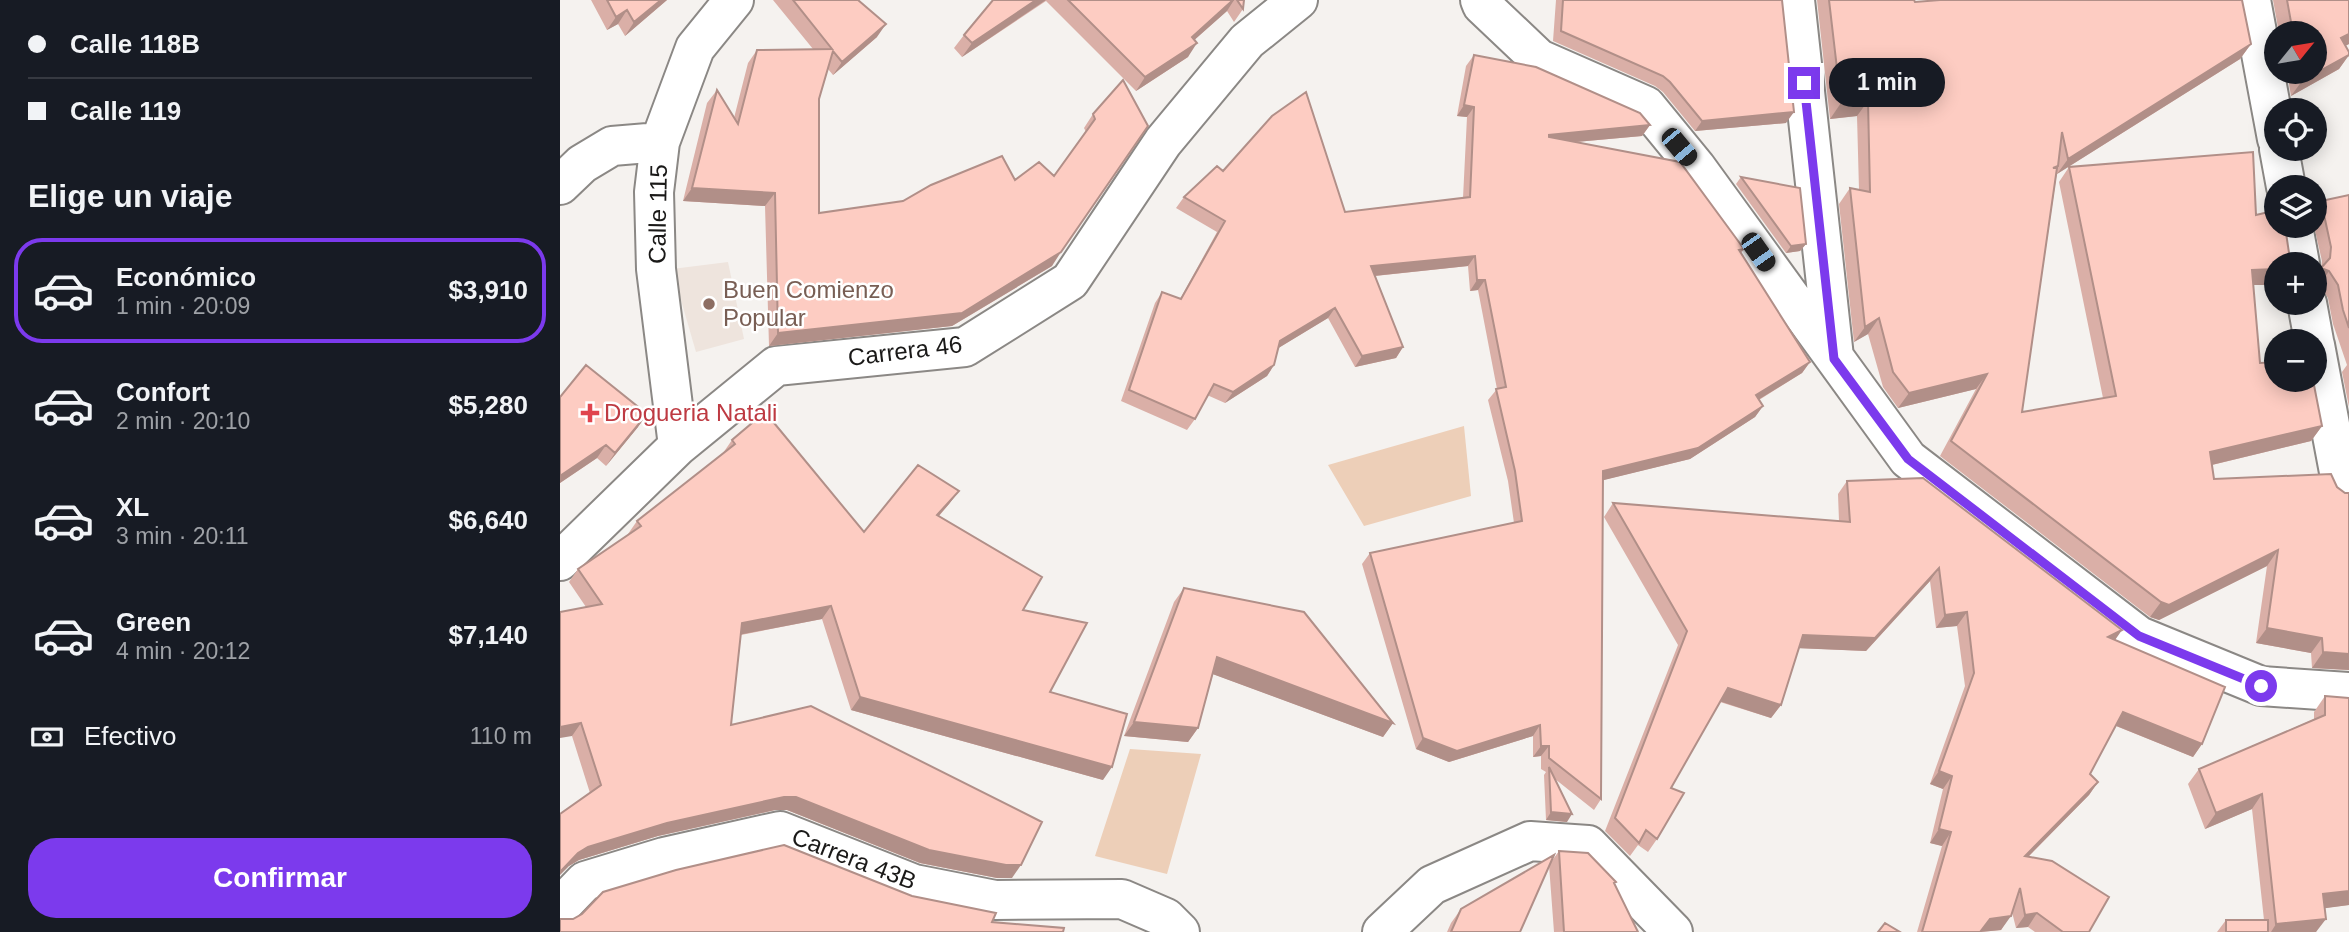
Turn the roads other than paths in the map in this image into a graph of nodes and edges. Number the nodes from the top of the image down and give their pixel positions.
1 (734, 0) edge
2 (1298, 0) edge
3 (1480, 0) edge
4 (1795, 0) edge
5 (2251, 0) edge
6 (2269, 98) edge
7 (660, 142) junction
8 (560, 185) edge
9 (1834, 359) junction
10 (2324, 392) edge
11 (678, 446) junction
12 (2342, 488) edge
13 (560, 561) edge
14 (2349, 692) edge
15 (560, 907) edge
16 (1180, 932) edge
17 (1382, 932) edge
18 (1673, 932) edge

1 - 7 street, Calle 115
2 - 11 street, Carrera 46
3 - 9 street
4 - 9 street
5 - 6 street
7 - 8 street
7 - 11 street, Calle 115
9 - 14 street
10 - 12 street
11 - 13 street, Carrera 46
15 - 16 street, Carrera 43B
17 - 18 street

